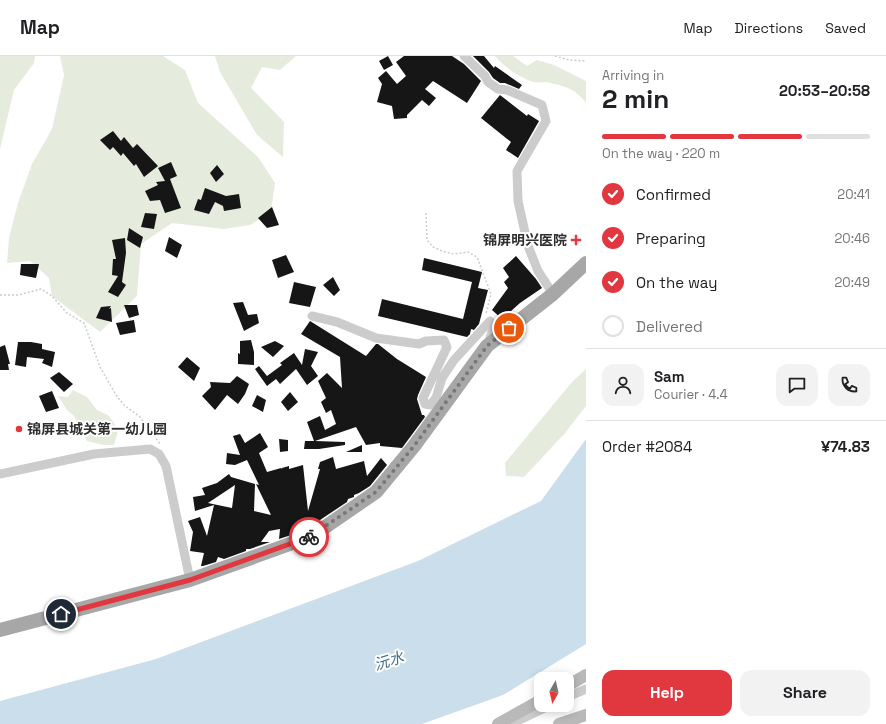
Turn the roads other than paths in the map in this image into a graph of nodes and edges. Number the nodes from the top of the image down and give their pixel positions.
1 (464, 56) edge
2 (586, 263) edge
3 (553, 294) junction
4 (312, 316) dead end
5 (487, 346) junction
6 (0, 474) edge
7 (190, 580) junction
8 (0, 630) edge
9 (586, 675) edge
10 (574, 682) edge
11 (586, 689) edge
12 (574, 694) edge
13 (534, 704) edge
14 (536, 712) edge
15 (586, 715) edge
16 (498, 724) edge
17 (511, 724) edge
18 (559, 724) edge

1 - 3 street
2 - 3 main road
3 - 5 main road
4 - 5 street
5 - 7 main road
6 - 7 street
7 - 8 main road
9 - 10 street
11 - 12 street
13 - 16 street
14 - 17 street
15 - 18 street

